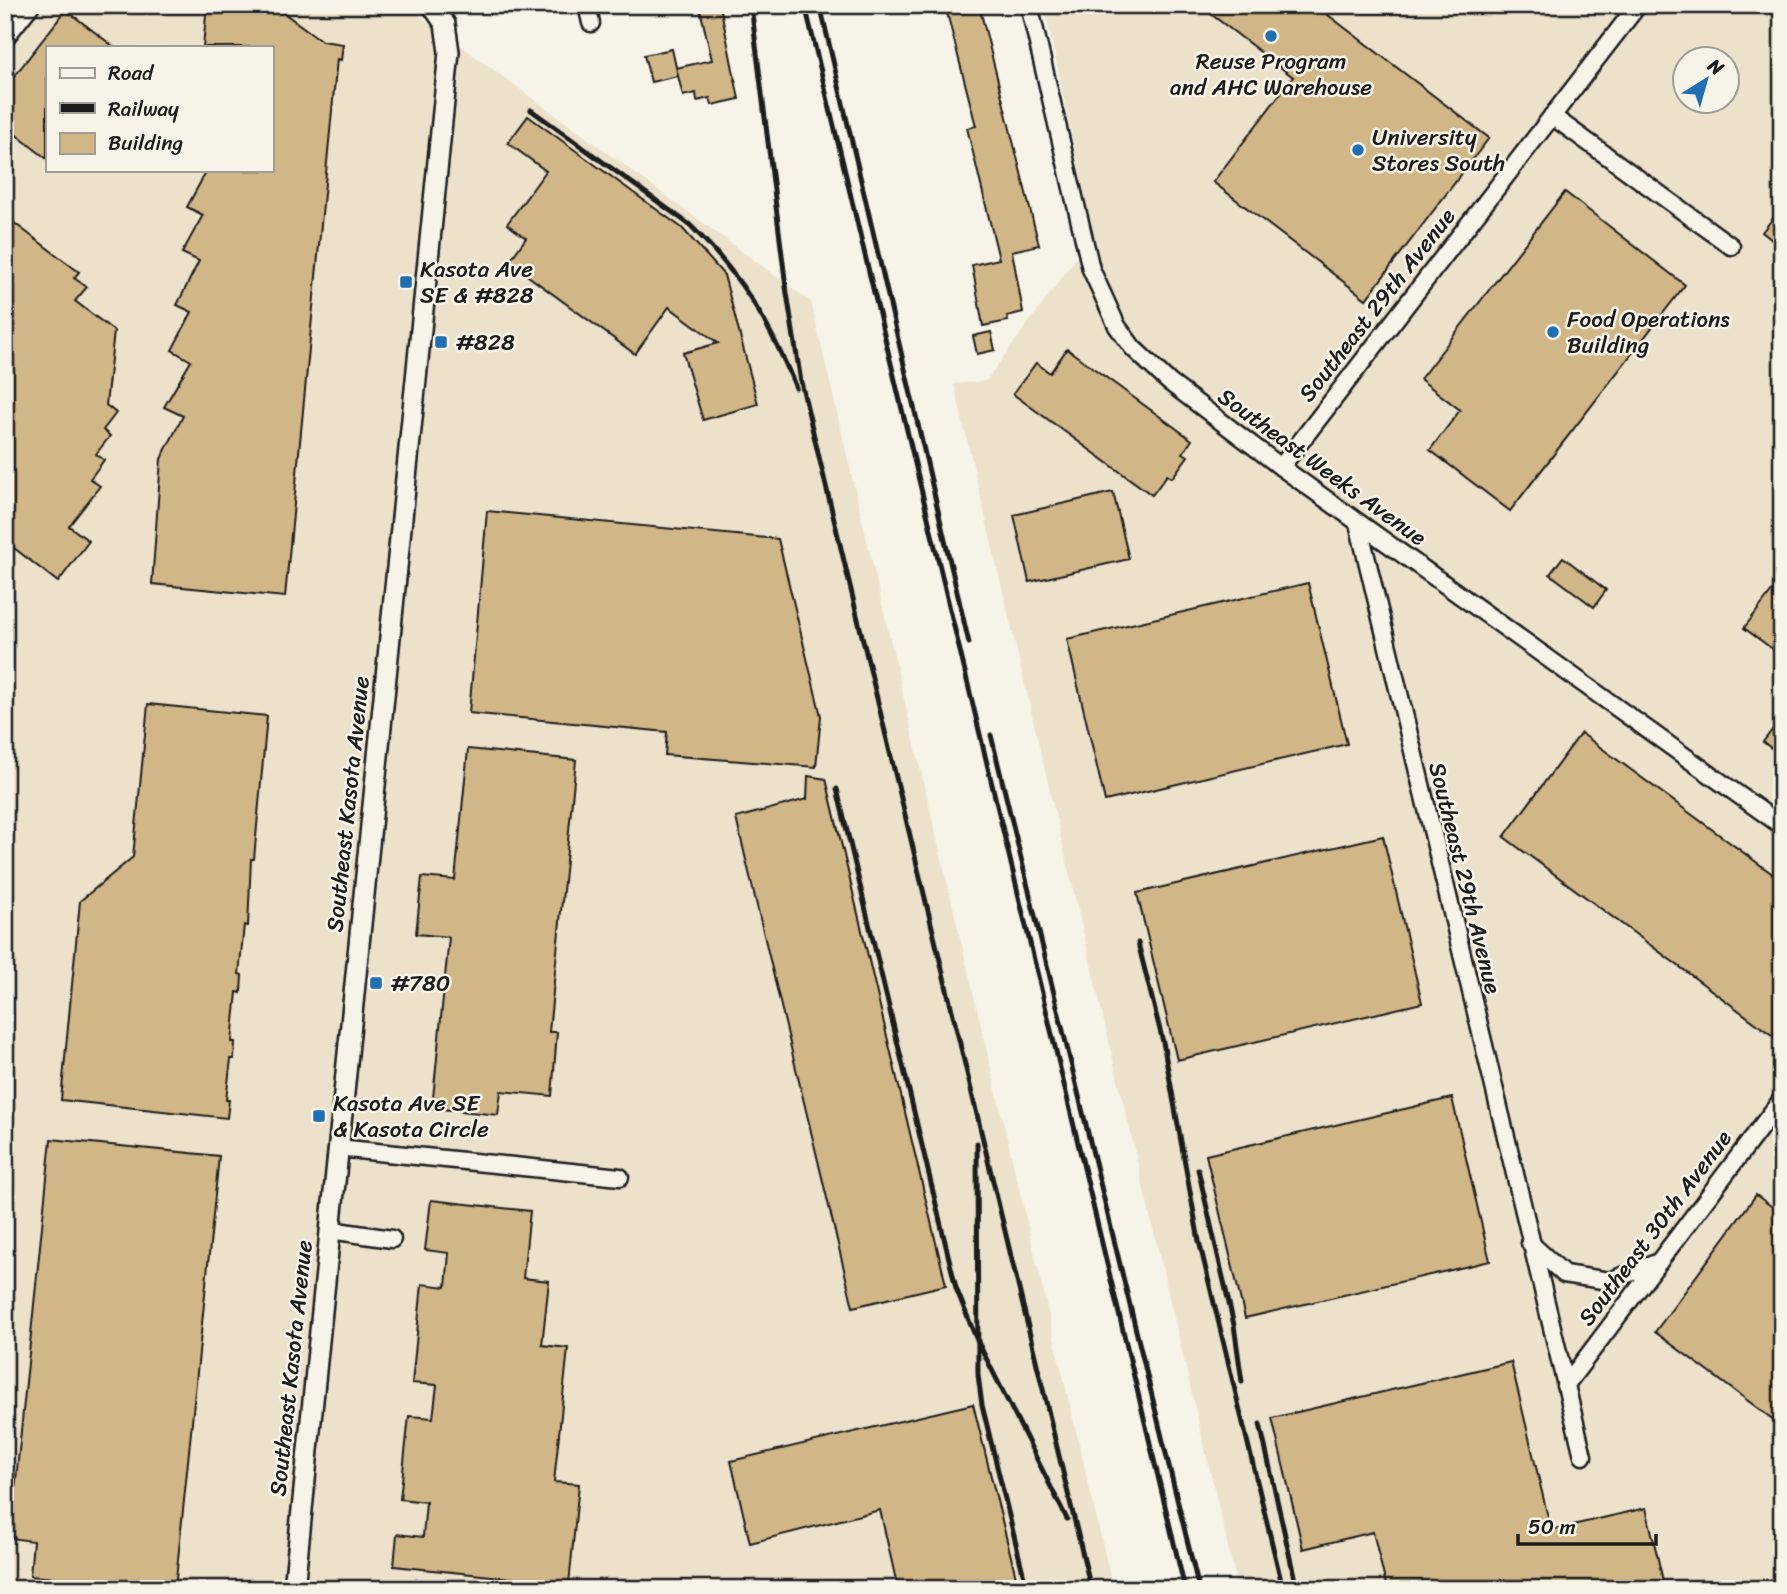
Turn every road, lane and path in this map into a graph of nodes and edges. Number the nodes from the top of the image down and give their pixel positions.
1 (31, 5) edge
2 (432, 5) edge
3 (587, 5) edge
4 (1029, 5) edge
5 (1638, 5) edge
6 (592, 23) dead end
7 (5, 38) edge
8 (1552, 116) junction
9 (1731, 246) dead end
10 (1281, 467) junction
11 (1358, 523) junction
12 (1782, 826) edge
13 (1782, 1099) edge
14 (338, 1148) junction
15 (620, 1177) dead end
16 (330, 1230) junction
17 (392, 1239) dead end
18 (1530, 1243) junction
19 (1659, 1262) junction
20 (1565, 1386) junction
21 (1583, 1456) dead end
22 (293, 1589) edge

1 - 7 street
2 - 14 street, Southeast Kasota Avenue
3 - 6 street
4 - 10 street, Southeast Weeks Avenue
5 - 8 street, Southeast 29th Avenue
8 - 9 street
8 - 10 street, Southeast 29th Avenue
10 - 11 street, Southeast Weeks Avenue
11 - 12 street, Southeast Weeks Avenue
11 - 18 street, Southeast 29th Avenue
13 - 19 street, Southeast 30th Avenue
14 - 15 street
14 - 16 street, Southeast Kasota Avenue
16 - 17 street
16 - 22 street, Southeast Kasota Avenue
18 - 19 street
18 - 20 street, Southeast 29th Avenue
19 - 20 street, Southeast 30th Avenue
20 - 21 street, Southeast 29th Avenue

